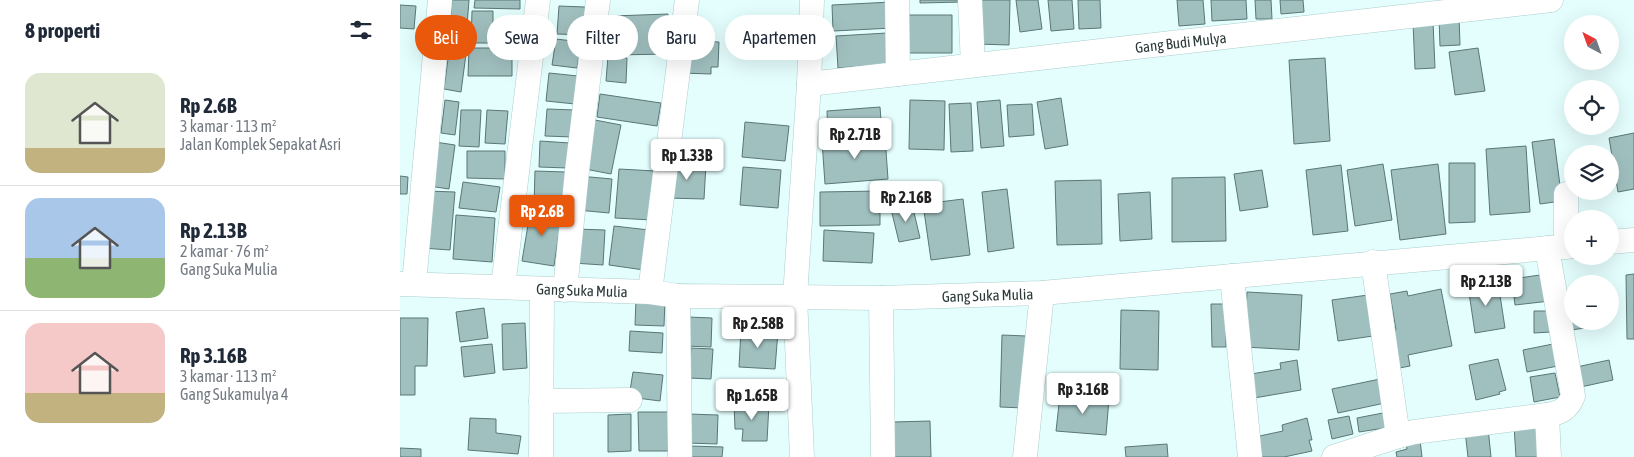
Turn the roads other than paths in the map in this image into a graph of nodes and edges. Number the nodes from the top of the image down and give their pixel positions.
1 (440, 0) edge
2 (538, 0) edge
3 (598, 0) edge
4 (687, 0) edge
5 (812, 0) edge
6 (897, 0) edge
7 (970, 0) edge
8 (1551, 0) edge
9 (1501, 3) edge
10 (1377, 10) edge
11 (973, 65) junction
12 (898, 74) junction
13 (809, 84) junction
14 (1566, 200) edge
15 (1634, 240) edge
16 (1619, 241) edge
17 (1562, 247) edge
18 (1373, 262) junction
19 (1232, 276) junction
20 (407, 284) edge
21 (503, 286) junction
22 (542, 289) junction
23 (565, 290) junction
24 (650, 292) junction
25 (1042, 292) junction
26 (678, 296) junction
27 (795, 297) junction
28 (881, 298) junction
29 (630, 400) dead end
30 (541, 401) junction
31 (1547, 415) junction
32 (1398, 436) junction
33 (541, 457) edge
34 (680, 457) edge
35 (802, 457) edge
36 (883, 457) edge
37 (1025, 457) edge
38 (1250, 457) edge
39 (1334, 457) edge
40 (1550, 457) edge

1 - 20 street
2 - 21 street
3 - 23 street
4 - 24 street
5 - 13 street
6 - 12 street
7 - 11 street
8 - 9 street, Gang Budi Mulya
9 - 10 street, Gang Budi Mulya
10 - 11 street, Gang Budi Mulya
11 - 12 street, Gang Budi Mulya
12 - 13 street, Gang Budi Mulya
13 - 27 street
14 - 17 street
15 - 16 street
17 - 18 street, Gang Suka Mulia
17 - 31 street
18 - 19 street, Gang Suka Mulia
18 - 32 street
19 - 25 street, Gang Suka Mulia
19 - 38 street
20 - 21 street, Gang Suka Mulia
21 - 22 street, Gang Suka Mulia
22 - 23 street, Gang Suka Mulia
22 - 30 street
23 - 24 street, Gang Suka Mulia
24 - 26 street, Gang Suka Mulia
25 - 28 street, Gang Suka Mulia
25 - 37 street
26 - 27 street, Gang Suka Mulia
26 - 34 street
27 - 28 street, Gang Suka Mulia
27 - 35 street
28 - 36 street
29 - 30 street
30 - 33 street
31 - 32 street
31 - 40 street
32 - 39 street

